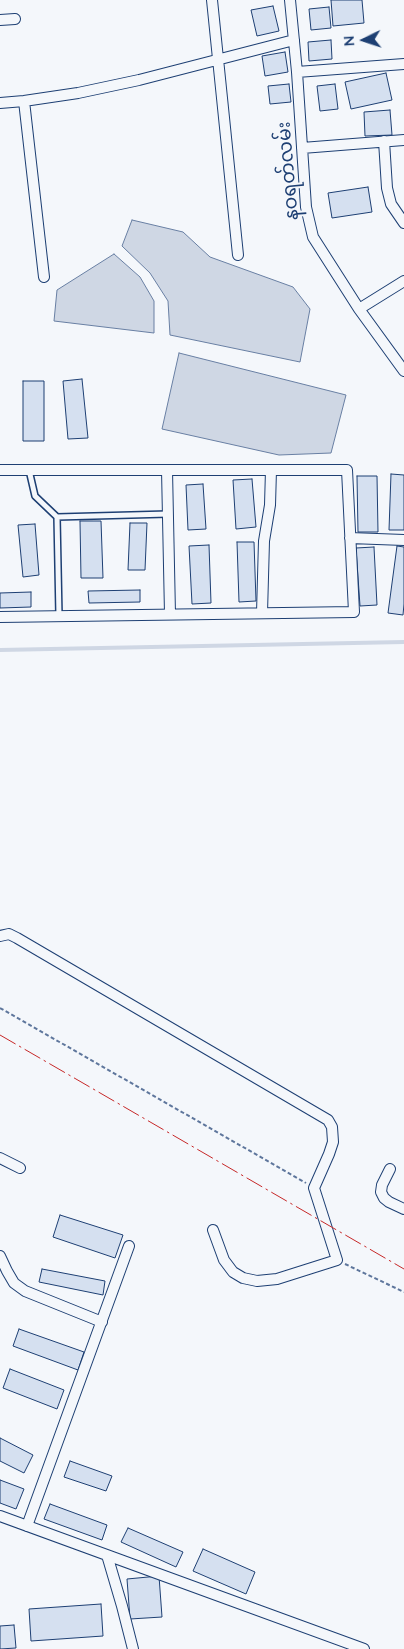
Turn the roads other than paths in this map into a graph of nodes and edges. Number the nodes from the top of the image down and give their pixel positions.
1 (212, 0) edge
2 (290, 0) edge
3 (16, 19) dead end
4 (0, 20) edge
5 (294, 40) junction
6 (218, 58) junction
7 (404, 64) edge
8 (298, 72) junction
9 (24, 101) junction
10 (0, 103) edge
11 (404, 140) edge
12 (384, 142) junction
13 (302, 148) junction
14 (404, 223) edge
15 (238, 255) dead end
16 (44, 276) dead end
17 (404, 281) edge
18 (359, 309) junction
19 (404, 371) edge
20 (0, 470) edge
21 (28, 470) junction
22 (167, 470) junction
23 (271, 470) junction
24 (168, 514) junction
25 (57, 517) junction
26 (350, 538) junction
27 (404, 540) edge
28 (262, 613) junction
29 (170, 614) junction
30 (59, 616) junction
31 (0, 617) edge
32 (0, 936) edge
33 (0, 1158) edge
34 (20, 1168) dead end
35 (390, 1169) dead end
36 (404, 1209) edge
37 (212, 1230) dead end
38 (129, 1246) dead end
39 (0, 1256) edge
40 (102, 1322) junction
41 (0, 1516) edge
42 (27, 1526) junction
43 (107, 1555) junction
44 (133, 1649) edge
45 (364, 1649) edge

1 - 6 street
2 - 5 street, နဝရတ်လမ်း
3 - 4 street
5 - 6 street
5 - 8 street, နဝရတ်လမ်း
6 - 9 street
6 - 15 street
7 - 8 street
8 - 13 street, နဝရတ်လမ်း
9 - 10 street
9 - 16 street
11 - 12 street
12 - 13 street
12 - 14 street
13 - 18 street, နဝရတ်လမ်း
17 - 18 street
18 - 19 street, နဝရတ်လမ်း
20 - 21 street
21 - 22 street
21 - 25 lane
22 - 23 street
22 - 24 street
23 - 26 street
23 - 28 street
24 - 25 lane
24 - 29 street
25 - 30 lane
26 - 27 street
26 - 28 street
28 - 29 street
29 - 30 street
30 - 31 street
32 - 37 street
33 - 34 street
35 - 36 street
38 - 40 street
39 - 40 street
40 - 42 street
41 - 42 street
42 - 43 street
43 - 44 street
43 - 45 street

